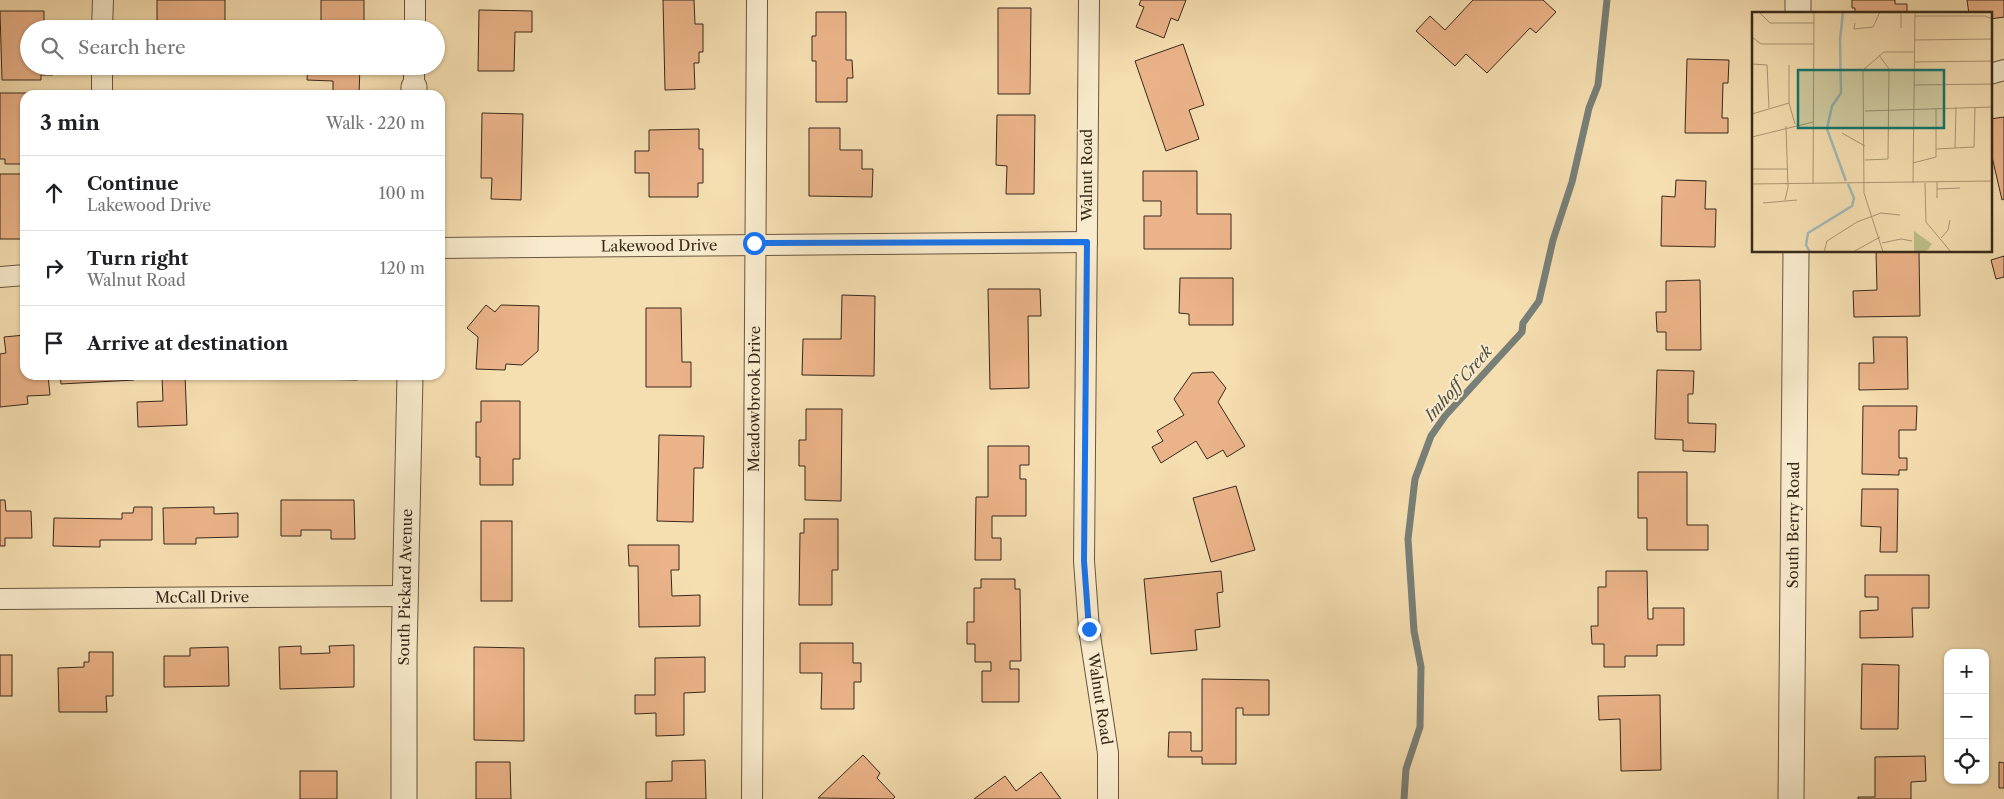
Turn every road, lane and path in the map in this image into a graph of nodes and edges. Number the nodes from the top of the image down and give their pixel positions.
1 (103, 0) edge
2 (415, 0) edge
3 (757, 0) edge
4 (1089, 0) edge
5 (102, 20) edge
6 (415, 20) edge
7 (102, 75) edge
8 (102, 90) edge
9 (1087, 242) junction
10 (754, 243) junction
11 (445, 248) edge
12 (1796, 252) edge
13 (20, 275) edge
14 (0, 277) edge
15 (410, 380) edge
16 (406, 596) junction
17 (0, 599) edge
18 (404, 799) edge
19 (752, 799) edge
20 (1108, 799) edge
21 (1791, 799) edge

1 - 5 street
2 - 6 street
3 - 10 street, Meadowbrook Drive
4 - 9 street, Walnut Road
7 - 8 street
9 - 10 street, Lakewood Drive
9 - 20 street, Walnut Road
10 - 11 street, Lakewood Drive
10 - 19 street, Meadowbrook Drive
12 - 21 street, South Berry Road
13 - 14 street
15 - 16 street, South Pickard Avenue
16 - 17 street, McCall Drive
16 - 18 street, South Pickard Avenue

